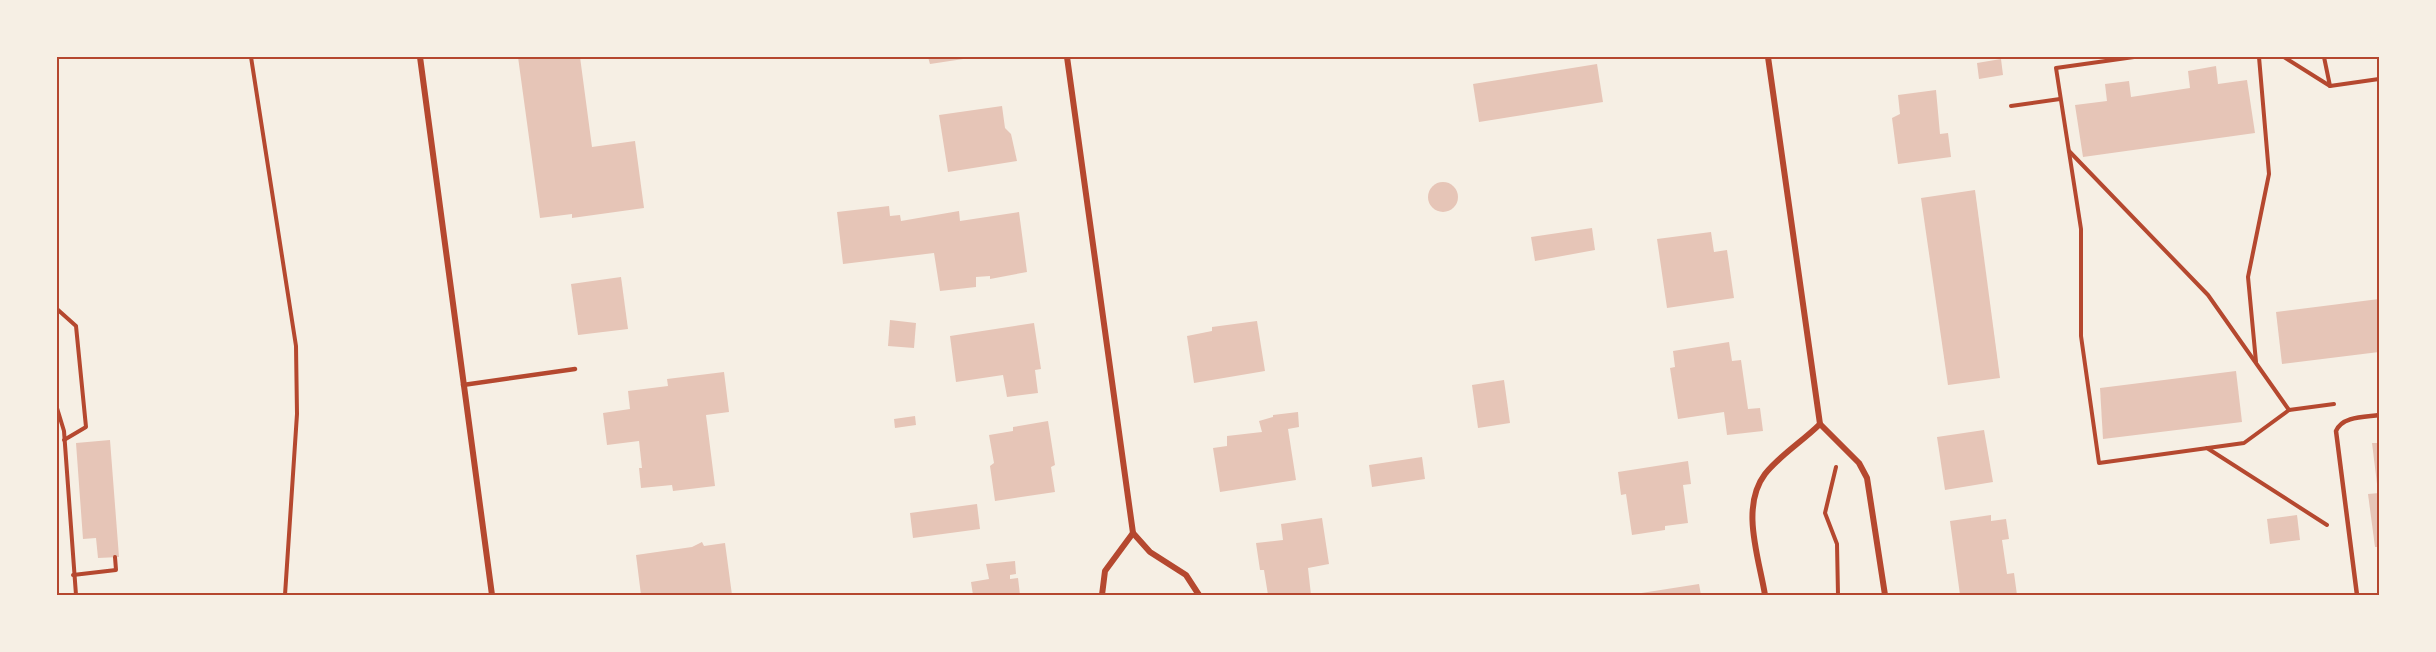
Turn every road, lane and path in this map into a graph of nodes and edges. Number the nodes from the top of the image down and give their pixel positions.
1 (251, 57) edge
2 (420, 57) edge
3 (1067, 57) edge
4 (1768, 57) edge
5 (2134, 57) edge
6 (2259, 57) edge
7 (2284, 57) edge
8 (2324, 57) edge
9 (2379, 80) edge
10 (2330, 86) junction
11 (2060, 99) junction
12 (2011, 106) dead end
13 (2067, 150) junction
14 (57, 309) edge
15 (2256, 363) junction
16 (575, 369) dead end
17 (463, 385) junction
18 (2345, 402) dead end
19 (57, 408) edge
20 (2289, 410) junction
21 (2379, 415) edge
22 (1820, 424) junction
23 (64, 440) junction
24 (1842, 444) junction
25 (2206, 447) junction
26 (1133, 533) junction
27 (2349, 538) junction
28 (115, 557) dead end
29 (74, 575) junction
30 (286, 594) edge
31 (76, 595) edge
32 (492, 595) edge
33 (1102, 595) edge
34 (1199, 595) edge
35 (1765, 595) edge
36 (1838, 595) edge
37 (1885, 595) edge
38 (2357, 595) edge

1 - 30 path
2 - 17 street
3 - 26 street
4 - 22 street
5 - 11 path
6 - 15 path
7 - 10 path
8 - 10 path
9 - 10 path
11 - 12 path
11 - 13 path
13 - 15 path
13 - 25 path
14 - 23 path
15 - 20 path
16 - 17 lane
17 - 32 street
18 - 20 path
19 - 23 path
20 - 25 path
21 - 27 lane
22 - 24 street
22 - 35 street
23 - 29 path
24 - 36 path
24 - 37 street
25 - 27 path
26 - 33 street
26 - 34 street
27 - 38 lane
28 - 29 path
29 - 31 path

